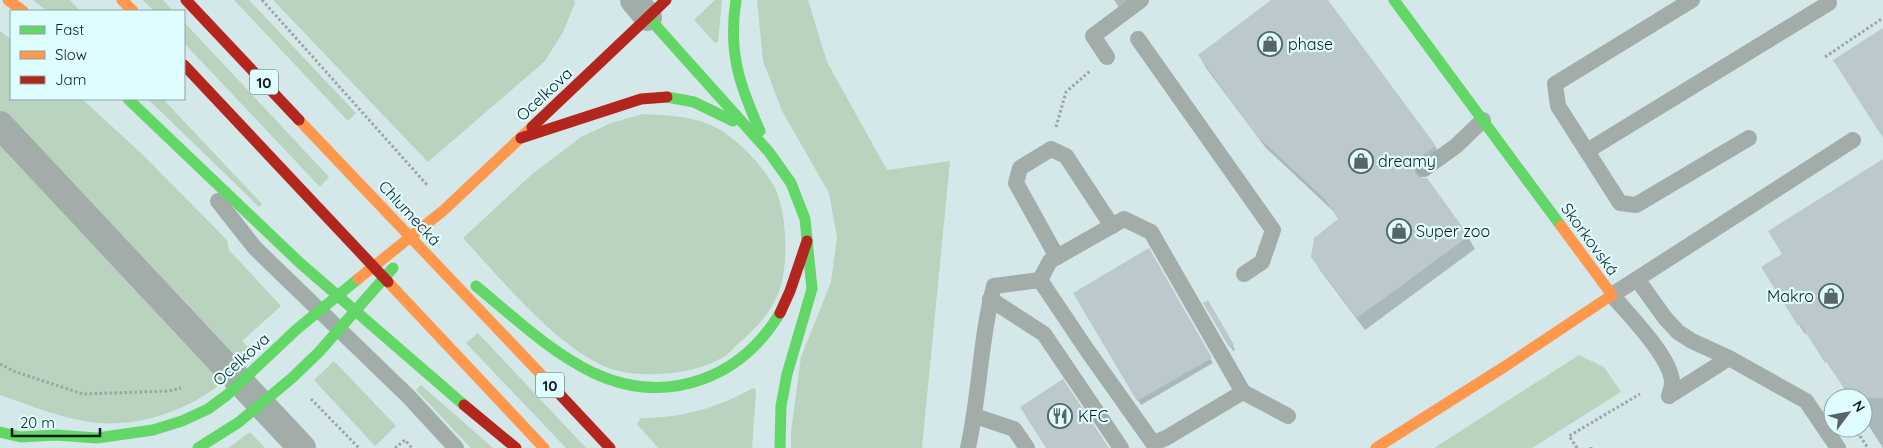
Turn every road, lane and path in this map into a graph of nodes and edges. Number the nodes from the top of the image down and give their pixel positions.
1 (8, 0) edge
2 (122, 0) edge
3 (186, 0) edge
4 (262, 0) edge
5 (736, 0) edge
6 (1141, 0) edge
7 (1394, 0) edge
8 (1692, 0) edge
9 (1827, 0) edge
10 (649, 6) edge
11 (22, 10) edge
12 (132, 10) edge
13 (1883, 18) edge
14 (1138, 39) dead end
15 (1107, 57) dead end
16 (1825, 57) dead end
17 (185, 66) edge
18 (1093, 68) dead end
19 (129, 100) edge
20 (1483, 120) junction
21 (0, 125) edge
22 (161, 128) junction
23 (748, 129) junction
24 (520, 138) junction
25 (1750, 138) dead end
26 (1853, 140) dead end
27 (1051, 149) junction
28 (1587, 151) junction
29 (770, 153) junction
30 (1424, 169) dead end
31 (428, 186) dead end
32 (444, 210) junction
33 (391, 217) junction
34 (1112, 226) junction
35 (807, 241) junction
36 (1057, 257) junction
37 (1244, 274) dead end
38 (1637, 279) junction
39 (1040, 280) junction
40 (1612, 295) junction
41 (990, 299) junction
42 (1729, 358) junction
43 (0, 364) edge
44 (185, 387) dead end
45 (1243, 392) junction
46 (307, 394) dead end
47 (1640, 394) dead end
48 (975, 416) junction
49 (1288, 416) dead end
50 (0, 432) edge
51 (56, 435) junction
52 (21, 437) junction
53 (41, 448) edge
54 (84, 448) edge
55 (200, 448) edge
56 (302, 448) edge
57 (359, 448) edge
58 (396, 448) edge
59 (412, 448) edge
60 (456, 448) edge
61 (516, 448) edge
62 (544, 448) edge
63 (610, 448) edge
64 (780, 448) edge
65 (968, 448) edge
66 (1026, 448) edge
67 (1121, 448) edge
68 (1376, 448) edge
69 (1577, 448) edge
70 (1838, 448) edge

1 - 11 main road
2 - 12 main road
3 - 33 main road, Chlumecká / 10
4 - 31 path
5 - 29 main road
6 - 15 lane
7 - 20 main road, Skorkovská
8 - 28 lane
9 - 28 lane
10 - 23 main road
10 - 24 main road, Ocelkova
13 - 16 path
14 - 37 lane
17 - 62 main road
18 - 27 path
19 - 22 main road
20 - 30 lane
20 - 40 main road, Skorkovská
21 - 56 street
22 - 60 lane
22 - 61 main road
23 - 24 main road
23 - 29 main road
24 - 32 main road, Ocelkova
25 - 28 lane
26 - 38 lane
27 - 34 lane
27 - 36 lane
29 - 35 main road
32 - 51 main road, Ocelkova
32 - 55 main road, Ocelkova
33 - 35 main road, 10
33 - 63 main road, Chlumecká / 10
34 - 36 lane
34 - 45 lane
35 - 64 main road
36 - 39 lane
38 - 40 lane
38 - 42 lane
39 - 41 lane
39 - 45 lane
40 - 42 lane
40 - 68 main road, Skorkovská
41 - 48 lane
41 - 67 lane
42 - 70 lane
43 - 44 path
45 - 49 lane
46 - 57 path
47 - 69 path
48 - 65 lane
48 - 66 lane
50 - 52 main road, Ocelkova
51 - 52 main road, Ocelkova
51 - 54 lane
52 - 53 main road, Ocelkova
58 - 59 path

